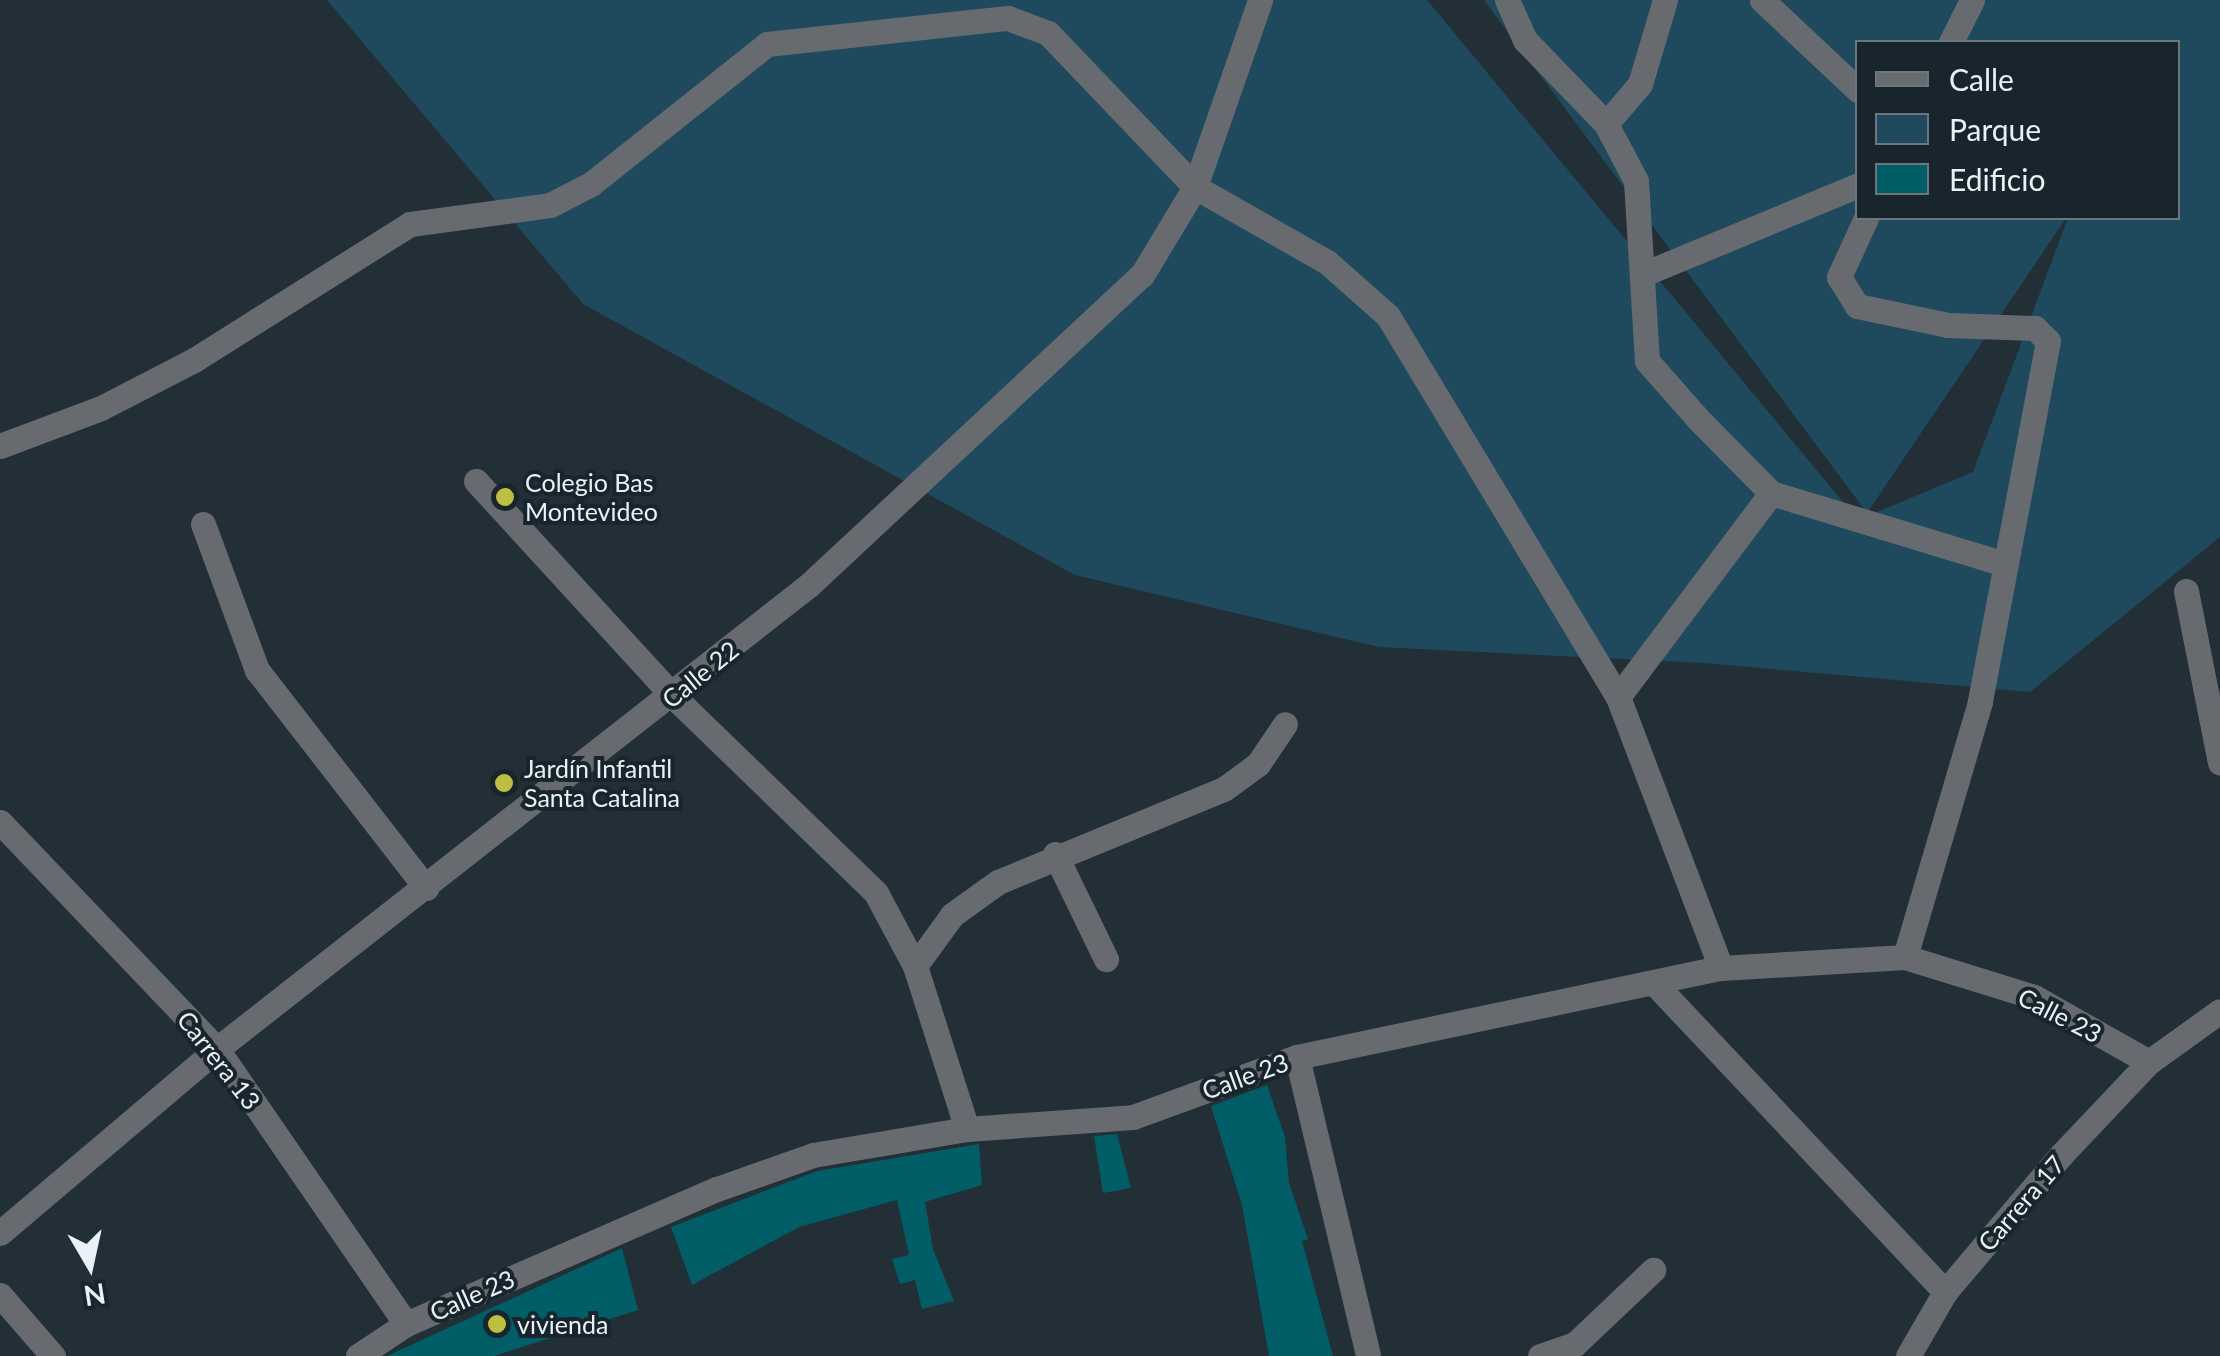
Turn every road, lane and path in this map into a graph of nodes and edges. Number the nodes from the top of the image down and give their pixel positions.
1 (1260, 0) edge
2 (1507, 0) edge
3 (1664, 0) edge
4 (1762, 0) edge
5 (1972, 0) edge
6 (1952, 40) edge
7 (1855, 87) edge
8 (1606, 124) junction
9 (1855, 185) edge
10 (1195, 187) junction
11 (1865, 220) edge
12 (1646, 273) junction
13 (0, 446) edge
14 (476, 480) dead end
15 (1770, 493) junction
16 (203, 524) dead end
17 (2005, 564) junction
18 (2186, 591) dead end
19 (674, 696) junction
20 (1618, 697) junction
21 (1285, 724) dead end
22 (2220, 763) edge
23 (0, 822) edge
24 (1056, 854) junction
25 (426, 888) junction
26 (1905, 957) junction
27 (1106, 959) dead end
28 (915, 966) junction
29 (1720, 968) junction
30 (1656, 985) junction
31 (2220, 1011) edge
32 (217, 1050) junction
33 (1297, 1057) junction
34 (2148, 1062) junction
35 (967, 1129) junction
36 (0, 1233) edge
37 (1652, 1270) dead end
38 (1946, 1292) junction
39 (0, 1295) edge
40 (406, 1324) junction
41 (53, 1356) edge
42 (358, 1356) edge
43 (1368, 1356) edge
44 (1540, 1356) edge
45 (1908, 1356) edge

1 - 10 street, Calle 22
2 - 8 street
3 - 8 street
4 - 7 street
5 - 6 street
8 - 12 street
9 - 12 street
10 - 13 street
10 - 19 street, Calle 22
10 - 20 street
11 - 17 street
12 - 15 street
14 - 19 street
15 - 17 street
15 - 20 street
16 - 25 street
17 - 26 street
18 - 22 street
19 - 25 street, Calle 22
19 - 28 street
20 - 29 street
21 - 24 street
23 - 32 street, Carrera 13
24 - 27 street
24 - 28 street
25 - 32 street, Calle 22
26 - 29 street, Calle 23
26 - 34 street, Calle 23
28 - 35 street
29 - 30 street, Calle 23
30 - 33 street, Calle 23
30 - 38 street
31 - 34 street, Carrera 17
32 - 36 street, Calle 22
32 - 40 street, Carrera 13
33 - 35 street, Calle 23
33 - 43 street
34 - 38 street, Carrera 17
35 - 40 street, Calle 23
37 - 44 street
38 - 45 street, Carrera 17
39 - 41 street
40 - 42 street, Calle 23

